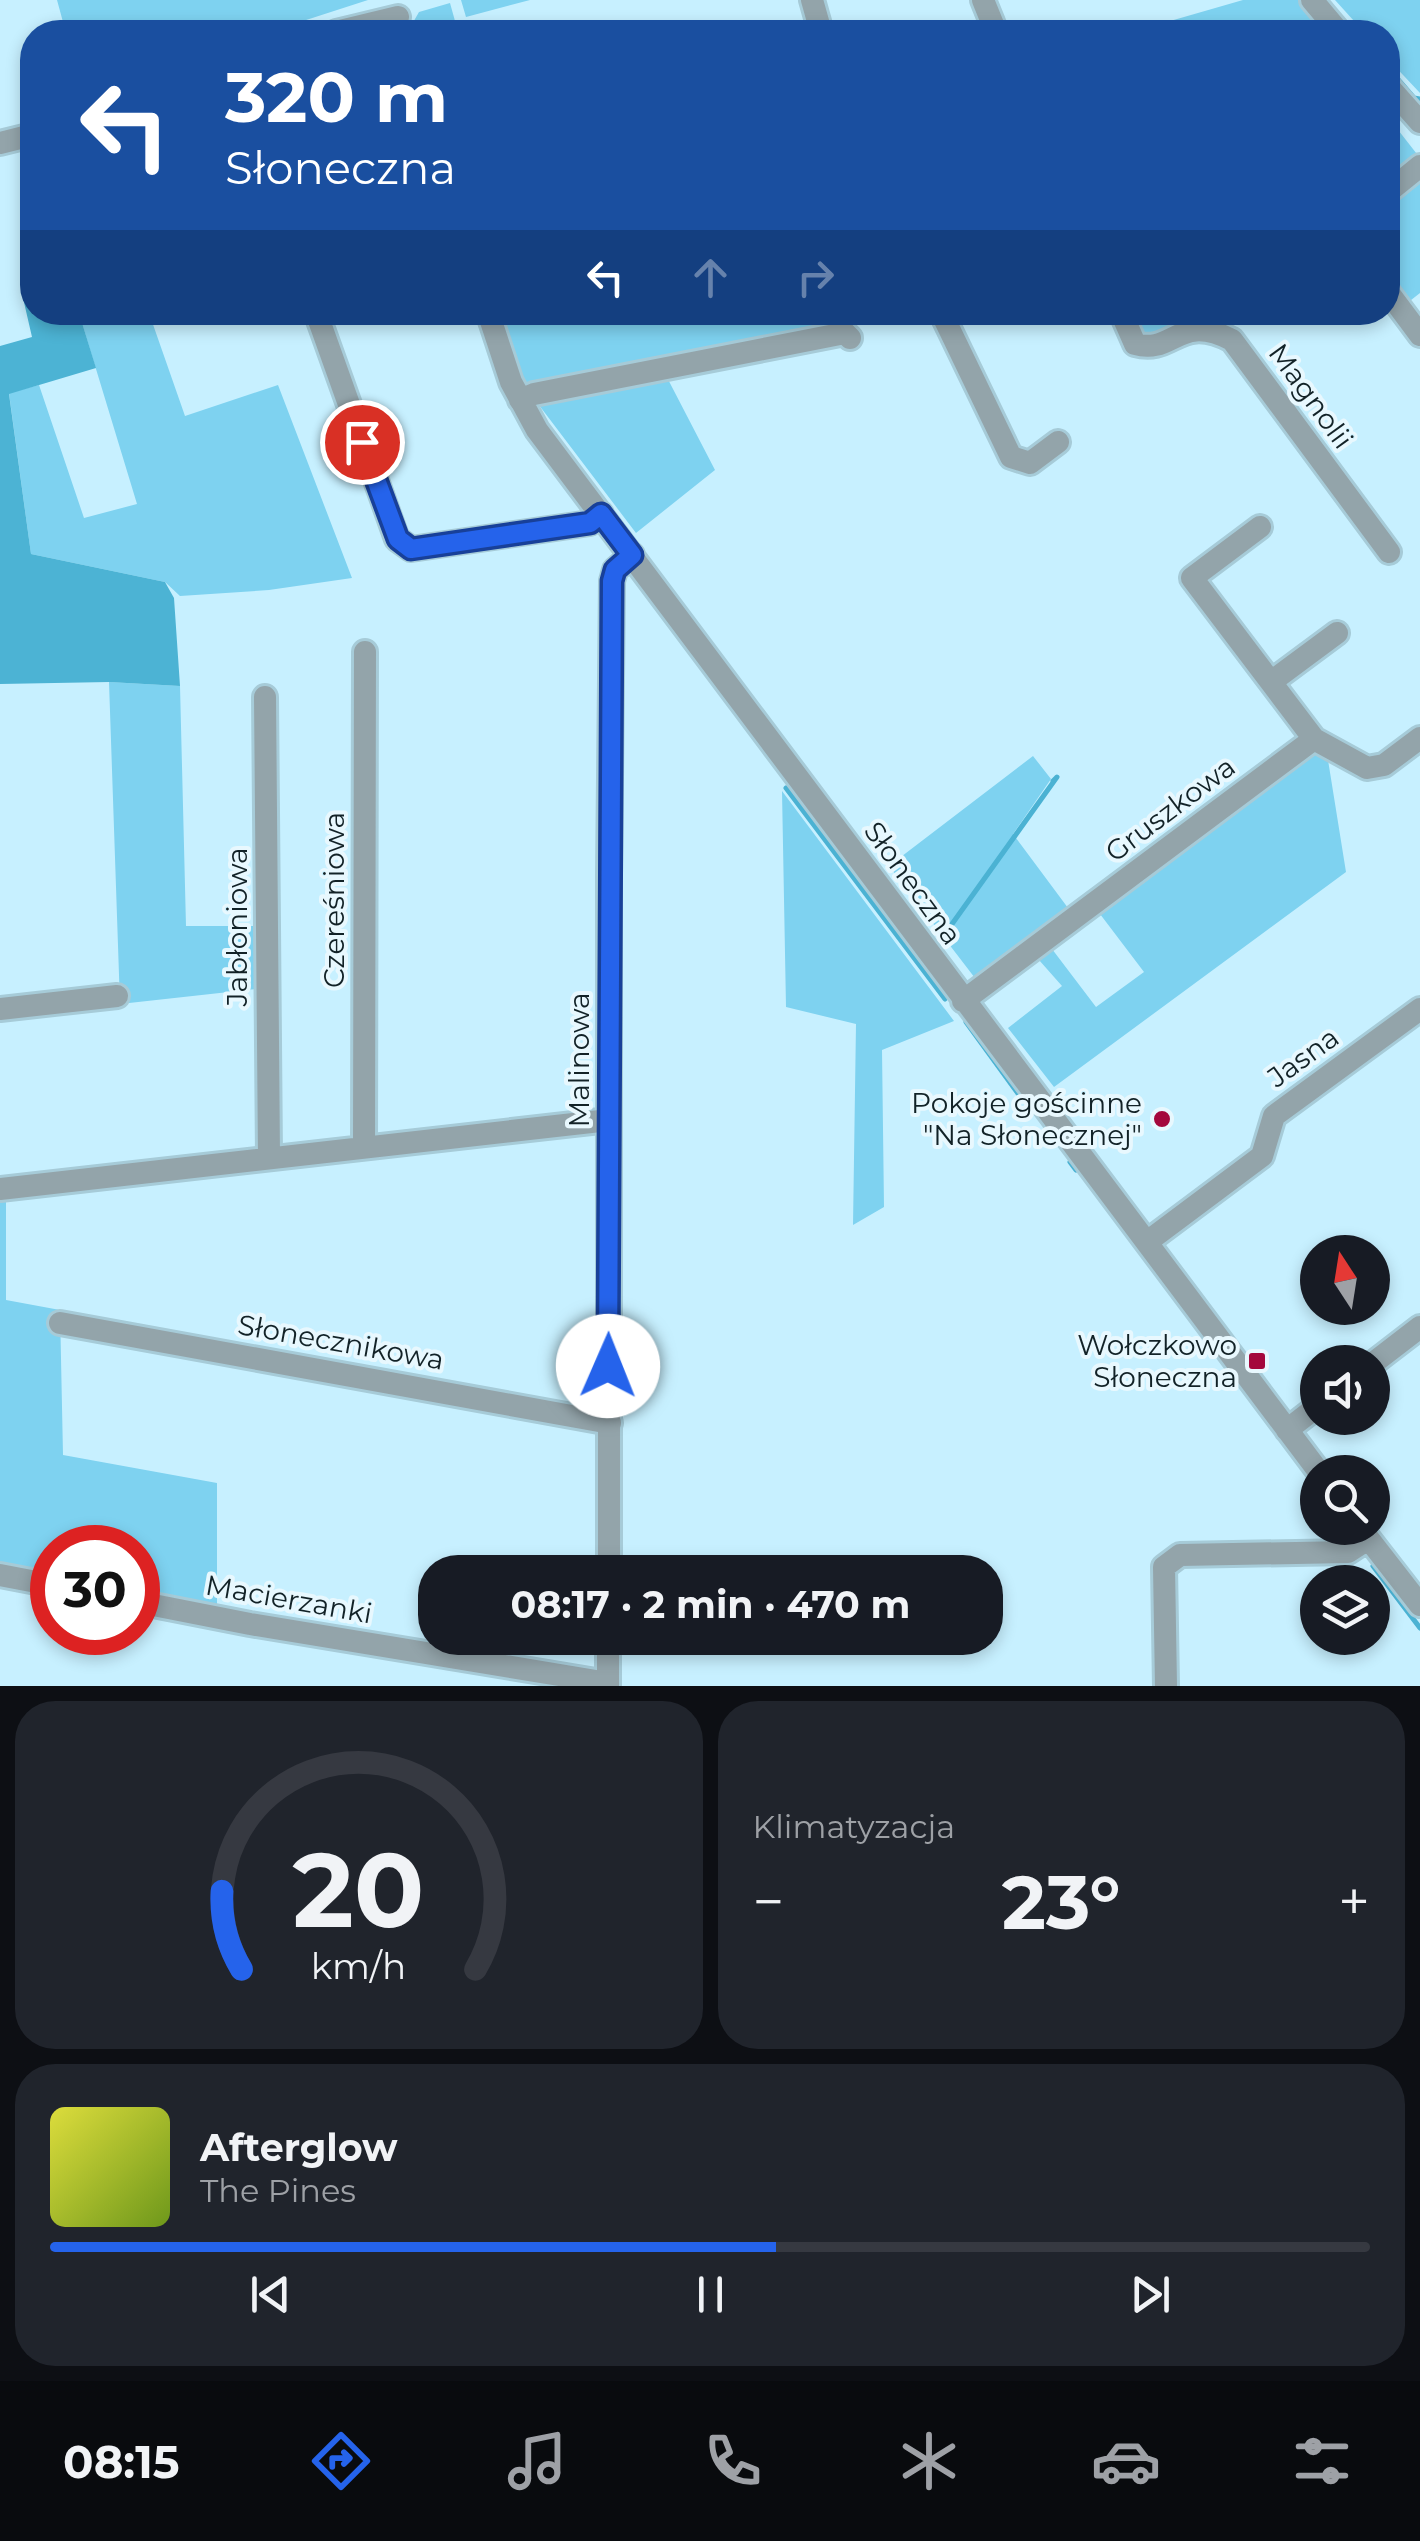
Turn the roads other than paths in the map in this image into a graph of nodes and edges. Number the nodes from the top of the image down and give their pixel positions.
1 (1312, 0) edge
2 (1329, 20) edge
3 (1400, 100) edge
4 (1420, 122) edge
5 (1420, 166) edge
6 (1400, 182) edge
7 (1400, 308) edge
8 (321, 325) edge
9 (493, 325) edge
10 (947, 325) edge
11 (1127, 325) edge
12 (1420, 336) edge
13 (850, 338) dead end
14 (520, 400) junction
15 (1058, 442) dead end
16 (601, 514) junction
17 (1260, 527) dead end
18 (1389, 552) dead end
19 (632, 555) junction
20 (1337, 633) dead end
21 (365, 652) dead end
22 (1271, 682) junction
23 (265, 697) dead end
24 (1420, 738) edge
25 (1314, 739) junction
26 (117, 996) dead end
27 (963, 1001) junction
28 (0, 1009) edge
29 (1420, 1009) edge
30 (609, 1120) junction
31 (364, 1147) junction
32 (269, 1157) junction
33 (0, 1189) edge
34 (1147, 1242) junction
35 (60, 1323) dead end
36 (1420, 1327) edge
37 (1390, 1350) edge
38 (1300, 1420) edge
39 (610, 1423) junction
40 (1286, 1430) junction
41 (1306, 1455) edge
42 (1354, 1545) edge
43 (1374, 1545) edge
44 (609, 1555) edge
45 (0, 1574) edge
46 (30, 1580) edge
47 (1417, 1594) edge
48 (160, 1606) edge
49 (608, 1655) edge
50 (608, 1685) edge
51 (1166, 1686) edge

1 - 2 street
3 - 4 street
5 - 6 street
7 - 12 street
8 - 16 street
9 - 14 street, Słoneczna
10 - 15 street
11 - 18 street, Magnolii
13 - 14 street
14 - 16 street, Słoneczna
16 - 19 street, Słoneczna
17 - 22 street
19 - 27 street, Słoneczna
19 - 30 street, Malinowa
20 - 22 street
21 - 31 street, Czereśniowa
22 - 25 street
23 - 32 street, Jabłoniowa
24 - 25 street
25 - 27 street, Gruszkowa
26 - 28 street
27 - 34 street, Słoneczna
29 - 34 street, Jasna
30 - 31 street
30 - 39 street, Malinowa
31 - 32 street
32 - 33 street
34 - 40 street, Słoneczna
35 - 39 street, Słonecznikowa
36 - 37 street
38 - 40 street
39 - 44 street, Malinowa
40 - 41 street, Słoneczna
42 - 51 street
43 - 47 street
45 - 46 street
48 - 50 street, Macierzanki
49 - 50 street

